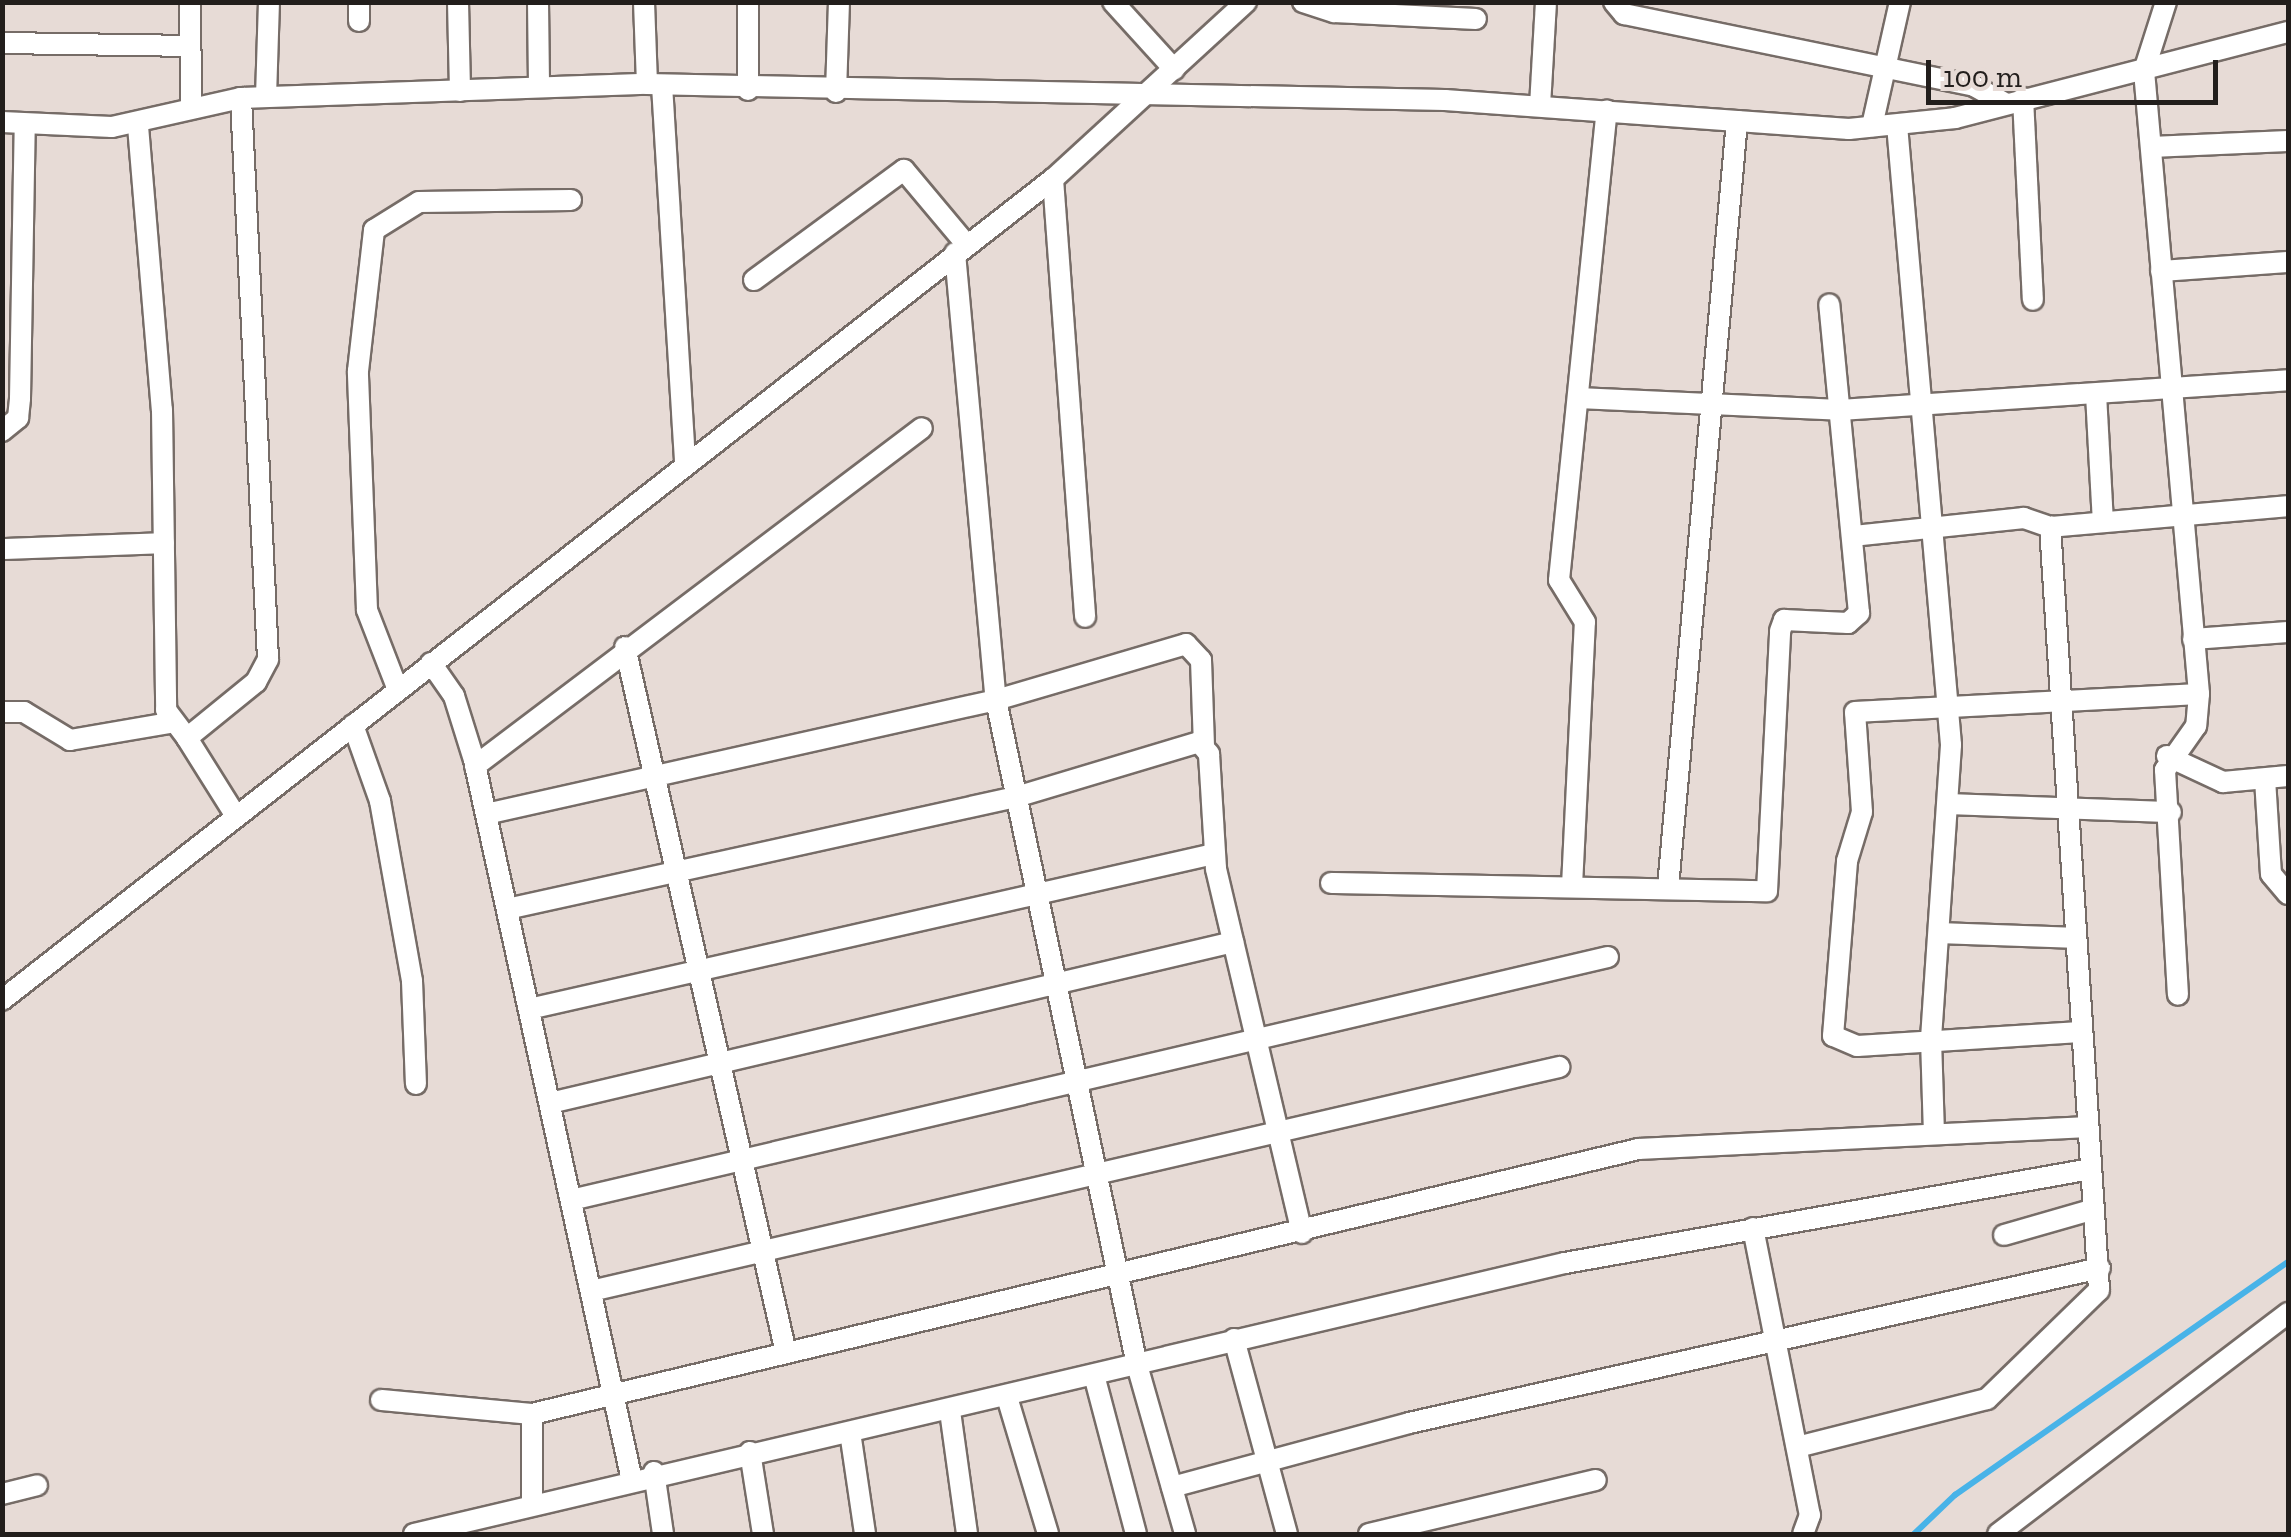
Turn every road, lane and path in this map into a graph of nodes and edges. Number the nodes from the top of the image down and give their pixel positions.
1 (190, 2) edge
2 (269, 2) edge
3 (458, 2) edge
4 (538, 2) edge
5 (644, 2) edge
6 (748, 2) edge
7 (839, 2) edge
8 (1113, 2) edge
9 (1246, 2) edge
10 (1304, 2) edge
11 (1546, 2) edge
12 (1614, 2) edge
13 (1900, 2) edge
14 (2166, 2) edge
15 (1476, 19) dead end
16 (2288, 32) edge
17 (2, 43) edge
18 (188, 46) junction
19 (1885, 68) junction
20 (1174, 69) junction
21 (2144, 70) junction
22 (539, 85) junction
23 (654, 85) junction
24 (748, 90) junction
25 (460, 91) junction
26 (836, 92) junction
27 (266, 97) junction
28 (241, 98) junction
29 (1142, 98) junction
30 (2014, 100) junction
31 (191, 106) junction
32 (1540, 106) junction
33 (1608, 110) junction
34 (1737, 121) junction
35 (2, 122) edge
36 (25, 124) junction
37 (1898, 125) junction
38 (138, 126) junction
39 (1872, 126) junction
40 (2288, 141) edge
41 (2151, 147) junction
42 (1052, 178) junction
43 (571, 200) dead end
44 (961, 248) junction
45 (2288, 262) edge
46 (2160, 272) junction
47 (754, 280) dead end
48 (2033, 300) dead end
49 (1829, 304) dead end
50 (2288, 380) edge
51 (2170, 388) junction
52 (2096, 394) junction
53 (1578, 398) junction
54 (1920, 408) junction
55 (1840, 410) junction
56 (1712, 411) junction
57 (922, 428) dead end
58 (2, 431) edge
59 (686, 462) junction
60 (2288, 506) edge
61 (2180, 514) junction
62 (2103, 522) junction
63 (2050, 527) junction
64 (1929, 531) junction
65 (1852, 536) junction
66 (164, 543) junction
67 (2, 549) edge
68 (1085, 617) dead end
69 (2288, 632) edge
70 (2193, 639) junction
71 (626, 647) junction
72 (431, 664) junction
73 (398, 690) junction
74 (2199, 694) junction
75 (996, 700) junction
76 (2064, 704) junction
77 (1949, 705) junction
78 (2, 712) edge
79 (169, 723) junction
80 (353, 725) junction
81 (188, 738) junction
82 (1204, 746) junction
83 (2167, 756) junction
84 (475, 766) junction
85 (654, 776) junction
86 (2288, 776) edge
87 (2265, 779) junction
88 (1016, 798) junction
89 (1951, 804) junction
90 (2069, 804) junction
91 (2171, 812) junction
92 (234, 813) junction
93 (486, 814) junction
94 (1214, 854) junction
95 (678, 870) junction
96 (1332, 884) dead end
97 (1572, 886) junction
98 (1668, 887) junction
99 (1032, 888) junction
100 (2288, 894) edge
101 (507, 909) junction
102 (1940, 933) junction
103 (2076, 938) junction
104 (1233, 942) junction
105 (1608, 957) dead end
106 (702, 968) junction
107 (1054, 985) junction
108 (2178, 995) dead end
109 (2, 1000) edge
110 (529, 1010) junction
111 (2080, 1032) junction
112 (1931, 1039) junction
113 (1260, 1042) junction
114 (720, 1063) junction
115 (1559, 1067) dead end
116 (1081, 1083) junction
117 (416, 1084) dead end
118 (550, 1103) junction
119 (2084, 1126) junction
120 (1934, 1134) junction
121 (1279, 1138) junction
122 (738, 1160) junction
123 (2085, 1170) junction
124 (1100, 1180) junction
125 (571, 1200) junction
126 (2091, 1210) junction
127 (1753, 1228) junction
128 (1302, 1233) junction
129 (2004, 1235) dead end
130 (763, 1252) junction
131 (2100, 1268) junction
132 (1122, 1276) junction
133 (591, 1292) junction
134 (2288, 1313) edge
135 (1234, 1340) junction
136 (1778, 1344) junction
137 (786, 1354) junction
138 (1137, 1365) junction
139 (1094, 1375) junction
140 (612, 1390) junction
141 (1008, 1397) junction
142 (381, 1400) dead end
143 (950, 1411) junction
144 (532, 1414) junction
145 (850, 1432) junction
146 (1797, 1446) junction
147 (750, 1452) junction
148 (1270, 1460) junction
149 (654, 1472) junction
150 (631, 1476) junction
151 (1596, 1480) dead end
152 (38, 1485) dead end
153 (1172, 1486) junction
154 (2, 1494) edge
155 (532, 1504) junction
156 (448, 1531) edge
157 (414, 1534) edge
158 (663, 1534) edge
159 (763, 1534) edge
160 (864, 1534) edge
161 (967, 1534) edge
162 (1048, 1534) edge
163 (1136, 1534) edge
164 (1185, 1534) edge
165 (1287, 1534) edge
166 (1368, 1534) edge
167 (1803, 1534) edge
168 (1998, 1534) edge

1 - 18 street
2 - 27 street
3 - 25 street
4 - 22 street
5 - 23 street
6 - 24 street
7 - 26 street
8 - 20 street
9 - 20 street
10 - 15 street
11 - 32 street
12 - 19 street
13 - 19 street
14 - 21 street
16 - 21 street
17 - 18 street
18 - 31 street
19 - 30 street
19 - 39 street
20 - 29 street
21 - 30 street
21 - 41 street
22 - 23 street
22 - 25 street
23 - 24 street
23 - 59 street
24 - 26 street
25 - 27 street
26 - 29 street
27 - 28 street
28 - 31 street
28 - 81 street
29 - 32 street
29 - 42 street
30 - 37 street
30 - 48 street
31 - 38 street
32 - 33 street
33 - 34 street
33 - 53 street
34 - 39 street
34 - 56 street
35 - 36 street
36 - 38 street
36 - 58 street
37 - 39 street
37 - 54 street
38 - 66 street
40 - 41 street
41 - 46 street
42 - 44 street
42 - 68 street
43 - 73 street
44 - 47 street
44 - 59 street
44 - 75 street
45 - 46 street
46 - 51 street
49 - 55 street
50 - 51 street
51 - 52 street
51 - 61 street
52 - 54 street
52 - 62 street
53 - 56 street
53 - 97 street
54 - 55 street
54 - 64 street
55 - 56 street
55 - 65 street
56 - 98 street
57 - 71 street
59 - 72 street
60 - 61 street
61 - 62 street
61 - 70 street
62 - 63 street
63 - 64 street
63 - 76 street
64 - 65 street
64 - 77 street
65 - 98 street
66 - 67 street
66 - 79 street
69 - 70 street
70 - 74 street
71 - 84 street
71 - 85 street
72 - 73 street
72 - 84 street
73 - 80 street
74 - 76 street
74 - 83 street
75 - 82 street
75 - 85 street
75 - 88 street
76 - 77 street
76 - 90 street
77 - 89 street
77 - 112 street
78 - 79 street
79 - 81 street
80 - 92 street
80 - 117 street
81 - 92 street
82 - 88 street
82 - 94 street
83 - 87 street
83 - 91 street
84 - 93 street
85 - 93 street
85 - 95 street
86 - 87 street
87 - 100 street
88 - 95 street
88 - 99 street
89 - 90 street
89 - 102 street
90 - 91 street
90 - 103 street
91 - 108 street
92 - 109 street
93 - 101 street
94 - 99 street
94 - 104 street
95 - 101 street
95 - 106 street
96 - 97 street
97 - 98 street
99 - 106 street
99 - 107 street
101 - 110 street
102 - 103 street
102 - 112 street
103 - 111 street
104 - 107 street
104 - 113 street
105 - 113 street
106 - 110 street
106 - 114 street
107 - 114 street
107 - 116 street
110 - 118 street
111 - 112 street
111 - 119 street
112 - 120 street
113 - 116 street
113 - 121 street
114 - 118 street
114 - 122 street
115 - 121 street
116 - 122 street
116 - 124 street
118 - 125 street
119 - 120 street
119 - 123 street
120 - 128 street
121 - 124 street
121 - 128 street
122 - 125 street
122 - 130 street
123 - 126 street
123 - 127 street
124 - 130 street
124 - 132 street
125 - 133 street
126 - 129 street
126 - 131 street
127 - 135 street
127 - 136 street
128 - 132 street
130 - 133 street
130 - 137 street
131 - 136 street
131 - 146 street
132 - 137 street
132 - 138 street
133 - 140 street
134 - 168 street
135 - 138 street
135 - 148 street
136 - 146 street
136 - 148 street
137 - 140 street
138 - 139 street
138 - 153 street
139 - 141 street
139 - 163 street
140 - 144 street
140 - 150 street
141 - 143 street
141 - 162 street
142 - 144 street
143 - 145 street
143 - 161 street
144 - 155 street
145 - 147 street
145 - 160 street
146 - 167 street
147 - 149 street
147 - 159 street
148 - 153 street
148 - 165 street
149 - 150 street
149 - 158 street
150 - 155 street
151 - 166 street
152 - 154 street
153 - 164 street
155 - 156 street
156 - 157 street

